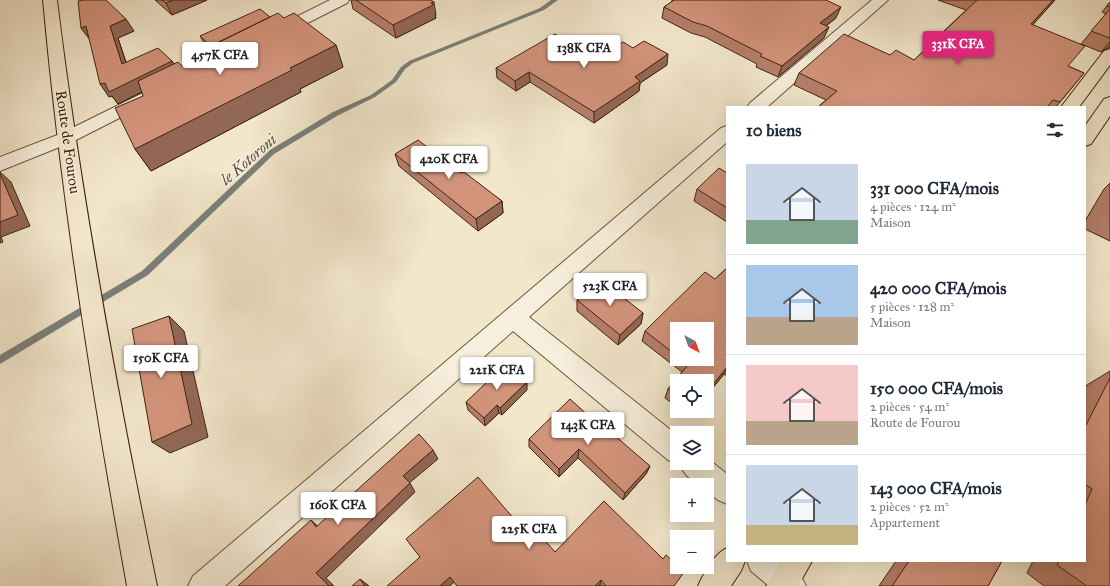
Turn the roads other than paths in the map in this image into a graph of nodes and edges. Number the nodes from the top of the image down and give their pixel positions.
1 (50, 0) edge
2 (342, 0) edge
3 (881, 0) edge
4 (264, 39) edge
5 (1110, 54) edge
6 (158, 92) edge
7 (1110, 103) edge
8 (757, 106) edge
9 (1071, 106) edge
10 (726, 133) edge
11 (66, 138) junction
12 (1086, 139) edge
13 (0, 164) edge
14 (512, 317) junction
15 (670, 445) edge
16 (701, 470) edge
17 (726, 490) edge
18 (730, 562) edge
19 (763, 562) edge
20 (789, 578) edge
21 (137, 583) edge
22 (203, 586) edge
23 (713, 586) edge

1 - 11 main road, Route de Fourou
2 - 4 street
3 - 8 street
5 - 9 main road
6 - 11 street
7 - 12 main road
10 - 14 street
11 - 13 street
11 - 21 main road, Route de Fourou
14 - 15 street
14 - 22 street
16 - 17 street
18 - 23 main road
19 - 20 street

